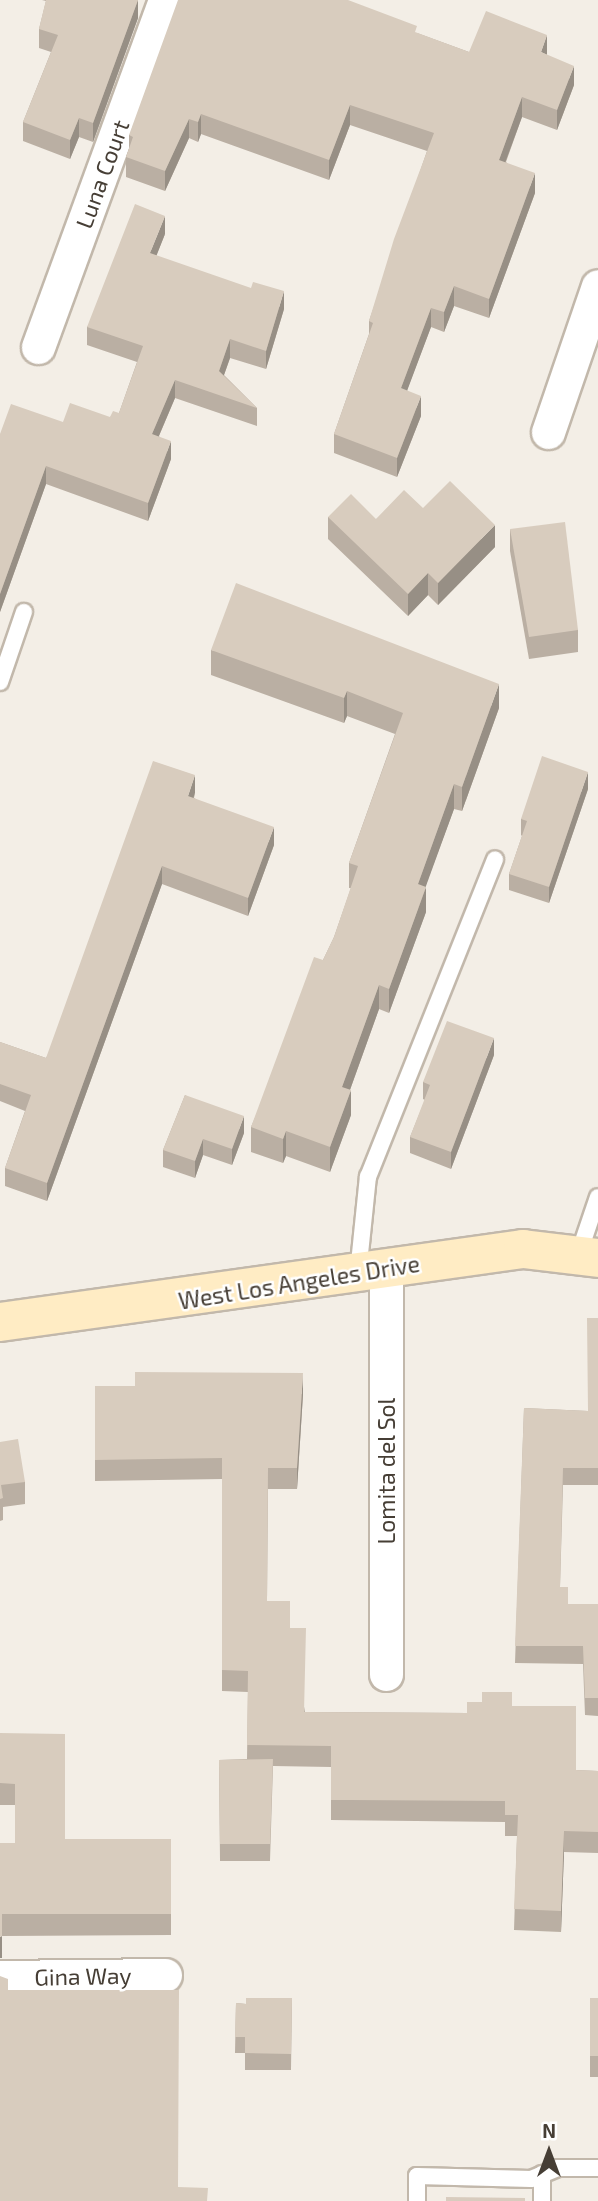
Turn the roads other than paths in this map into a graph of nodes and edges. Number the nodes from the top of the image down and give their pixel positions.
1 (165, 0) edge
2 (598, 286) edge
3 (38, 347) dead end
4 (548, 432) dead end
5 (24, 612) dead end
6 (0, 682) edge
7 (495, 859) dead end
8 (598, 1197) edge
9 (588, 1257) edge
10 (372, 1272) junction
11 (0, 1322) edge
12 (386, 1674) dead end
13 (165, 1975) dead end
14 (0, 1977) edge
15 (598, 2168) edge
16 (542, 2174) junction
17 (417, 2201) edge
18 (542, 2201) edge

1 - 3 street, Luna Court
2 - 4 street
5 - 6 lane
7 - 10 lane
8 - 9 lane
9 - 10 main road, West Los Angeles Drive
10 - 11 main road, West Los Angeles Drive
10 - 12 street, Lomita del Sol
13 - 14 street, Gina Way
15 - 16 lane
16 - 17 lane
16 - 18 lane

